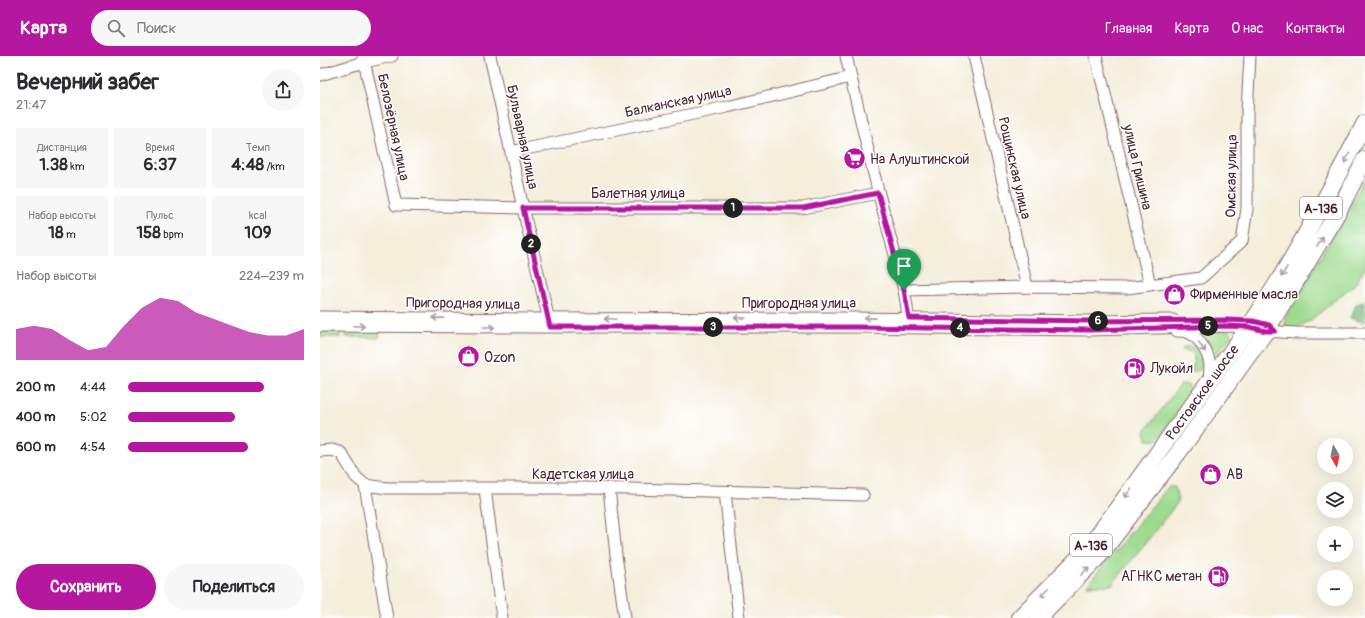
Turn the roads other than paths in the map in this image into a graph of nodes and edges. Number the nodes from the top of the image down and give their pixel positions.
1 (392, 56) edge
2 (490, 56) edge
3 (846, 56) edge
4 (974, 56) edge
5 (1096, 56) edge
6 (1250, 56) edge
7 (364, 59) edge
8 (320, 74) edge
9 (851, 77) junction
10 (1365, 123) edge
11 (511, 152) junction
12 (1365, 159) edge
13 (878, 193) junction
14 (396, 205) joint
15 (523, 208) junction
16 (1150, 285) junction
17 (1027, 287) junction
18 (904, 290) junction
19 (320, 317) edge
20 (549, 323) junction
21 (908, 323) junction
22 (1251, 324) junction
23 (320, 326) edge
24 (1156, 328) junction
25 (1270, 329) junction
26 (1365, 333) edge
27 (1209, 382) junction
28 (320, 451) edge
29 (365, 485) junction
30 (609, 488) junction
31 (485, 489) junction
32 (725, 492) junction
33 (863, 496) dead end
34 (387, 618) edge
35 (502, 618) edge
36 (625, 618) edge
37 (739, 618) edge
38 (1019, 618) edge
39 (1038, 618) edge

1 - 7 street
2 - 11 street, Бульварная улица
3 - 9 street
4 - 17 street, Рощинская улица
5 - 16 street, улица Гришина
6 - 16 street, Омская улица
7 - 8 street
7 - 14 street, Белозёрная улица
9 - 11 street, Балканская улица
9 - 13 street
10 -> 22 highway, Ростовское шоссе / А-136
11 - 15 street, Бульварная улица
25 -> 12 highway, Ростовское шоссе / А-136
13 - 15 street, Балетная улица
13 - 18 street
14 - 15 street, Балетная улица
15 - 20 street, Бульварная улица
16 - 17 street
17 - 18 street
18 - 21 street
20 -> 19 street, Пригородная улица
20 - 21 street, Пригородная улица
23 -> 20 street, Пригородная улица
21 - 22 street, Пригородная улица
21 - 24 street, Пригородная улица
22 - 24 street, Пригородная улица
22 - 25 street, Пригородная улица
22 - 27 highway, Ростовское шоссе / А-136
24 -> 27 street
25 - 26 street, Пригородная улица
39 -> 25 highway, Ростовское шоссе / А-136
27 -> 38 highway, Ростовское шоссе / А-136
28 - 29 street
29 - 31 street, Кадетская улица
29 - 34 street
30 - 31 street, Кадетская улица
30 - 32 street, Кадетская улица
30 - 36 street
31 - 35 street
32 - 33 street, Кадетская улица
32 - 37 street

